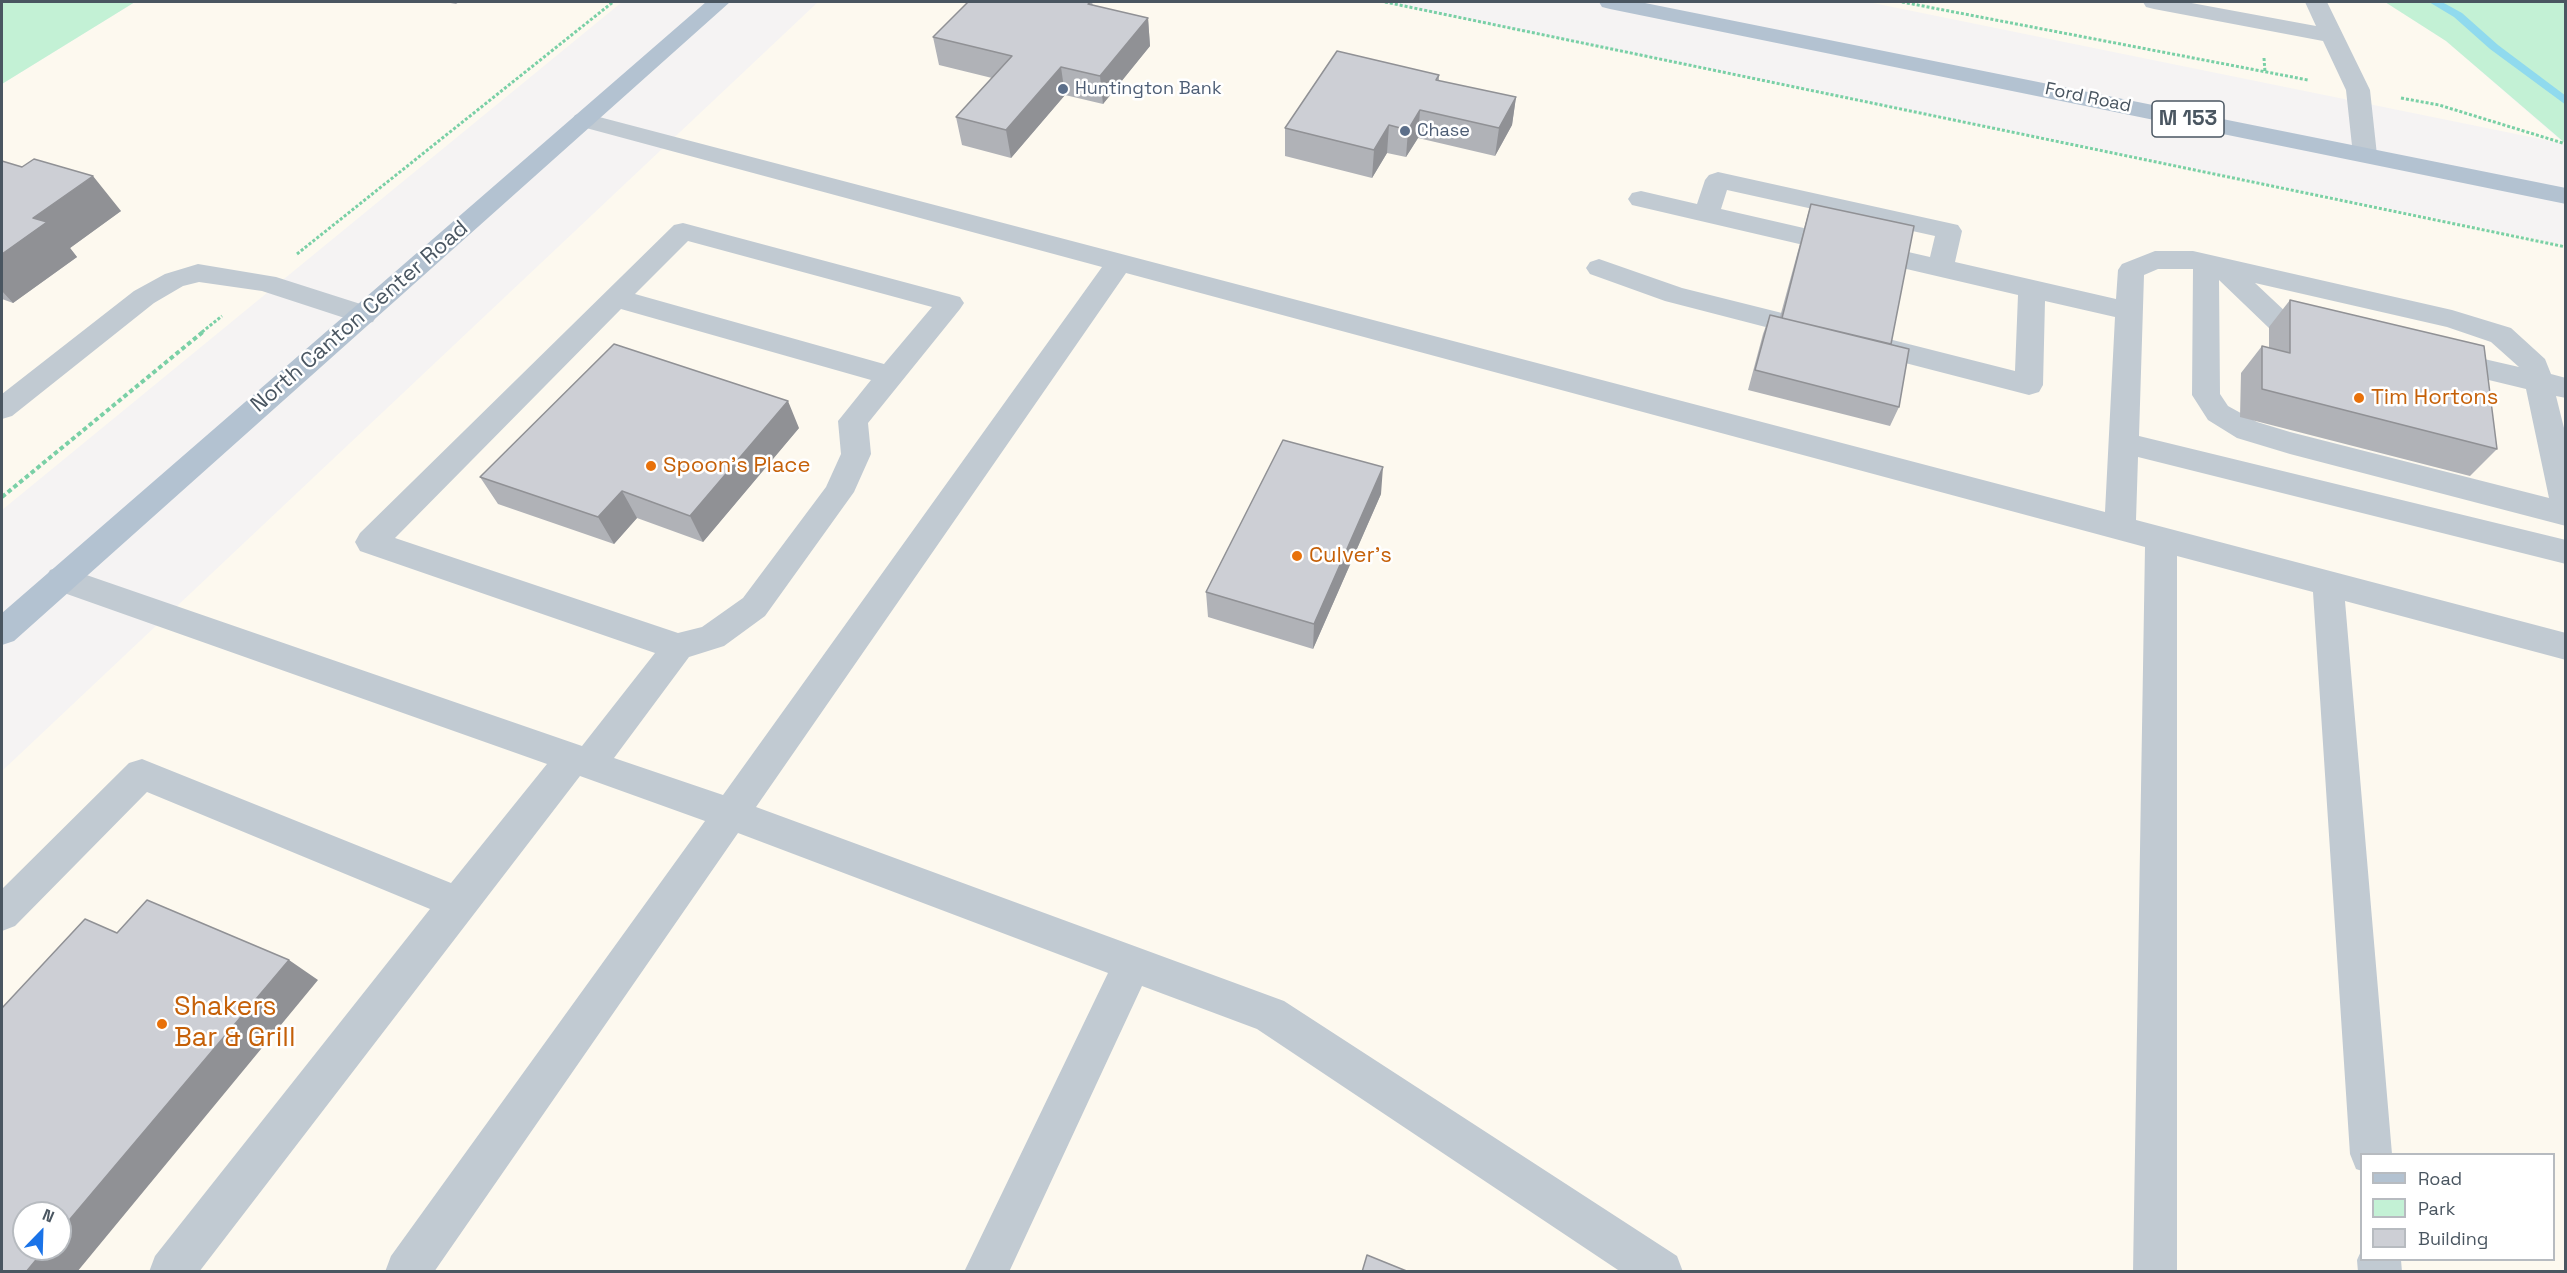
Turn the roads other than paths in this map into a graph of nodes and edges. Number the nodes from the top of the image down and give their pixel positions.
1 (719, 2) edge
2 (1610, 2) edge
3 (2154, 2) edge
4 (2232, 2) edge
5 (2316, 2) edge
6 (2263, 23) junction
7 (2332, 36) junction
8 (584, 120) junction
9 (2365, 155) junction
10 (2565, 196) edge
11 (1641, 199) dead end
12 (1706, 215) junction
13 (1119, 263) junction
14 (2213, 264) junction
15 (1599, 268) dead end
16 (1941, 268) junction
17 (2032, 289) junction
18 (616, 298) junction
19 (2129, 311) junction
20 (363, 315) junction
21 (2347, 337) edge
22 (2415, 353) edge
23 (891, 376) junction
24 (2552, 385) edge
25 (2, 409) edge
26 (2124, 442) junction
27 (2565, 505) edge
28 (2565, 514) edge
29 (2120, 530) junction
30 (2160, 540) junction
31 (2565, 552) edge
32 (61, 579) junction
33 (2328, 584) junction
34 (2, 632) edge
35 (678, 647) junction
36 (2565, 647) edge
37 (581, 761) junction
38 (730, 814) junction
39 (458, 903) junction
40 (2, 914) edge
41 (1132, 964) junction
42 (2371, 1153) edge
43 (171, 1272) edge
44 (407, 1272) edge
45 (986, 1272) edge
46 (1661, 1272) edge
47 (2155, 1272) edge

1 - 8 main road, North Canton Center Road
2 - 9 main road, Ford Road / M 153
3 - 6 lane
4 - 6 lane
5 - 7 lane
6 - 7 lane
7 - 9 lane
8 - 13 lane
8 - 20 main road, North Canton Center Road
9 - 10 main road, Ford Road / M 153
11 - 12 lane
12 - 16 lane
12 - 16 lane
13 - 29 lane
13 - 38 lane
14 - 19 lane
14 - 21 lane
14 - 24 lane
14 - 28 lane
15 - 17 lane
16 - 17 lane
17 - 19 lane
18 - 23 lane
18 - 23 lane
18 - 35 lane
19 - 26 lane
20 - 25 lane
20 - 32 main road, North Canton Center Road
22 - 24 lane
23 - 35 lane
24 - 27 lane
26 - 29 lane
26 - 31 lane
29 - 30 lane
30 - 33 lane
30 - 47 lane
32 - 34 main road, North Canton Center Road
32 - 37 lane
33 - 36 lane
33 - 42 lane
35 - 37 lane
37 - 38 lane
37 - 39 lane
38 - 41 lane
38 - 44 lane
39 - 40 lane
39 - 43 lane
41 - 45 lane
41 - 46 lane

